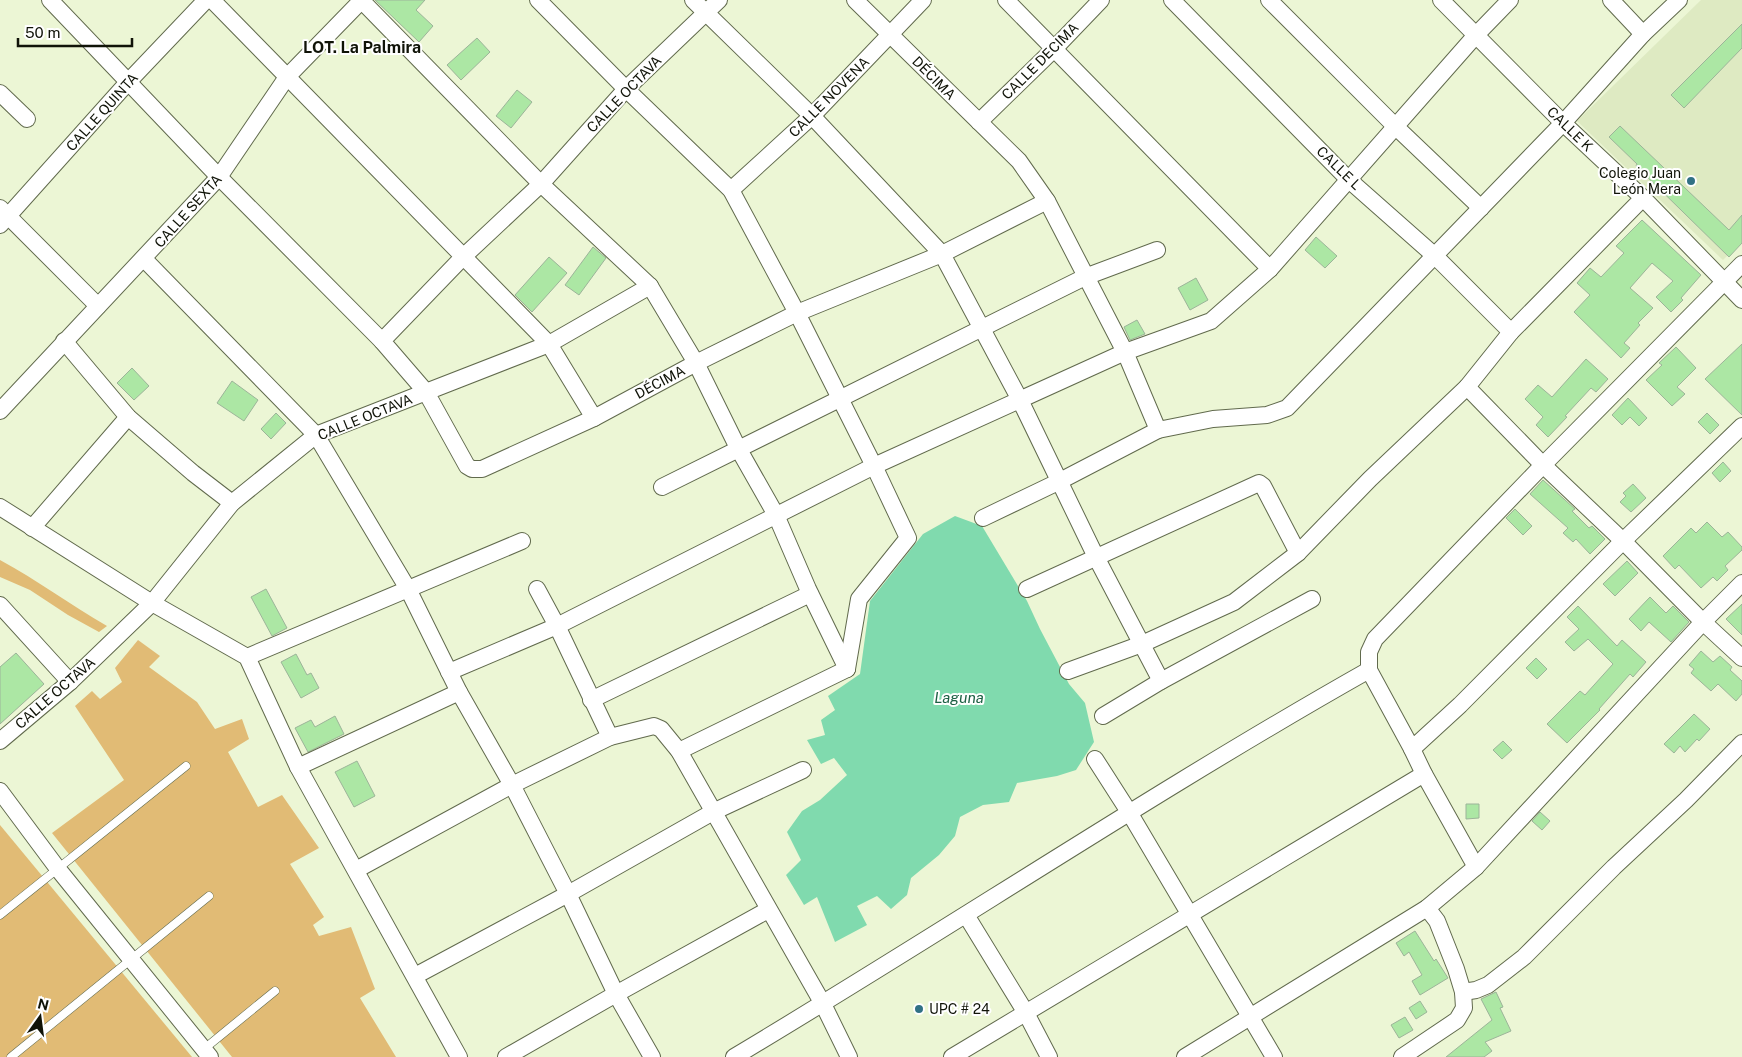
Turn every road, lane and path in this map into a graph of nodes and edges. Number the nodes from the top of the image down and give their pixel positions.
1 (50, 0) edge
2 (206, 0) edge
3 (212, 0) edge
4 (362, 0) edge
5 (538, 0) edge
6 (693, 0) edge
7 (719, 0) edge
8 (855, 0) edge
9 (923, 0) edge
10 (1006, 0) edge
11 (1101, 0) edge
12 (1172, 0) edge
13 (1269, 0) edge
14 (1441, 0) edge
15 (1510, 0) edge
16 (1610, 0) edge
17 (1679, 0) edge
18 (706, 13) junction
19 (890, 34) junction
20 (1643, 34) junction
21 (1476, 35) junction
22 (1054, 49) junction
23 (287, 77) junction
24 (129, 81) junction
25 (626, 89) junction
26 (0, 93) edge
27 (812, 116) junction
28 (27, 120) dead end
29 (978, 122) junction
30 (1563, 123) junction
31 (1396, 126) junction
32 (219, 177) junction
33 (1349, 180) junction
34 (541, 184) junction
35 (731, 190) junction
36 (1643, 198) junction
37 (1047, 200) junction
38 (1481, 208) junction
39 (3, 217) edge
40 (1157, 250) dead end
41 (942, 254) junction
42 (1435, 256) junction
43 (463, 257) junction
44 (144, 259) junction
45 (1742, 264) edge
46 (1270, 268) junction
47 (1085, 277) junction
48 (1724, 283) junction
49 (650, 286) junction
50 (1742, 300) edge
51 (98, 306) junction
52 (797, 313) junction
53 (981, 328) junction
54 (1511, 332) junction
55 (64, 341) junction
56 (382, 341) junction
57 (548, 344) junction
58 (1125, 352) junction
59 (696, 363) junction
60 (1467, 387) junction
61 (426, 392) junction
62 (840, 399) junction
63 (1020, 400) junction
64 (0, 411) edge
65 (128, 417) junction
66 (594, 418) junction
67 (1742, 426) edge
68 (1158, 430) junction
69 (316, 435) junction
70 (738, 448) junction
71 (1543, 465) junction
72 (874, 466) junction
73 (1058, 482) junction
74 (662, 487) dead end
75 (232, 503) junction
76 (0, 508) edge
77 (776, 516) junction
78 (983, 518) dead end
79 (32, 528) junction
80 (522, 541) dead end
81 (1623, 541) junction
82 (1298, 553) junction
83 (1096, 557) junction
84 (1742, 583) edge
85 (408, 589) junction
86 (536, 589) dead end
87 (1027, 589) dead end
88 (810, 594) junction
89 (1312, 599) dead end
90 (152, 603) junction
91 (0, 606) edge
92 (1702, 622) junction
93 (558, 626) junction
94 (1142, 644) junction
95 (247, 657) junction
96 (1742, 658) edge
97 (847, 669) junction
98 (1369, 670) junction
99 (1068, 671) dead end
100 (449, 672) junction
101 (1161, 681) junction
102 (70, 682) junction
103 (459, 692) junction
104 (591, 700) junction
105 (1103, 716) dead end
106 (610, 737) junction
107 (0, 741) edge
108 (1742, 743) edge
109 (1412, 749) junction
110 (679, 751) junction
111 (1095, 758) dead end
112 (186, 766) dead end
113 (298, 767) junction
114 (804, 770) dead end
115 (1424, 774) junction
116 (512, 785) junction
117 (0, 791) edge
118 (713, 812) junction
119 (1129, 812) junction
120 (1476, 867) junction
121 (58, 869) junction
122 (356, 870) junction
123 (568, 894) junction
124 (210, 896) dead end
125 (1427, 908) junction
126 (768, 910) junction
127 (0, 914) edge
128 (1189, 914) junction
129 (966, 916) junction
130 (131, 959) junction
131 (415, 976) junction
132 (275, 991) dead end
133 (1463, 992) junction
134 (616, 994) junction
135 (823, 1004) junction
136 (1026, 1013) junction
137 (1252, 1017) junction
138 (207, 1053) edge
139 (11, 1057) edge
140 (459, 1057) edge
141 (506, 1057) edge
142 (652, 1057) edge
143 (734, 1057) edge
144 (849, 1057) edge
145 (952, 1057) edge
146 (1049, 1057) edge
147 (1185, 1057) edge
148 (1274, 1057) edge
149 (1402, 1057) edge

1 - 24 street
2 - 24 street, CALLE QUINTA
3 - 23 street
4 - 23 street, CALLE SEXTA
4 - 34 street
5 - 25 street
6 - 18 street
7 - 18 street, CALLE OCTAVA
8 - 19 street, DÉCIMA
9 - 19 street, CALLE NOVENA
10 - 22 street
11 - 22 street, CALLE DECIMA
12 - 33 street, CALLE L
13 - 31 street
14 - 21 street, CALLE K
15 - 21 street
16 - 20 street
17 - 20 street
18 - 25 street, CALLE OCTAVA
18 - 27 street
19 - 27 street, CALLE NOVENA
19 - 29 street, DÉCIMA
20 - 30 street
21 - 30 street, CALLE K
21 - 31 street
22 - 29 street, CALLE DECIMA
22 - 46 street
23 - 32 street, CALLE SEXTA
23 - 43 street
24 - 32 street
24 - 39 street, CALLE QUINTA
25 - 34 street, CALLE OCTAVA
25 - 35 street
26 - 28 street
27 - 35 street, CALLE NOVENA
27 - 41 street
29 - 37 street, DÉCIMA
30 - 36 street, CALLE K
30 - 38 street
31 - 33 street
31 - 38 street
32 - 44 street, CALLE SEXTA
32 - 56 street
33 - 42 street, CALLE L
33 - 46 street
34 - 43 street, CALLE OCTAVA
34 - 49 street
35 - 52 street
36 - 48 street, CALLE K
36 - 54 street
37 - 41 street, DÉCIMA
37 - 47 street, DÉCIMA
38 - 42 street
39 - 51 street
40 - 47 street
41 - 52 street, DÉCIMA
41 - 53 street
42 - 54 street, CALLE L
42 - 68 street
43 - 56 street, CALLE OCTAVA
43 - 57 street
44 - 51 street, CALLE SEXTA
44 - 69 street
45 - 48 street
46 - 58 street
47 - 53 street
47 - 58 street, DÉCIMA
48 - 50 street, CALLE K
48 - 71 street
49 - 57 street
49 - 59 street
51 - 55 street, CALLE SEXTA
52 - 59 street, DÉCIMA
52 - 62 street
53 - 62 street
53 - 63 street
54 - 60 street
55 - 64 street, CALLE SEXTA
55 - 65 street
56 - 61 street, CALLE OCTAVA
57 - 61 street
57 - 66 street
58 - 63 street
58 - 68 street, DÉCIMA
59 - 66 street, DÉCIMA
59 - 70 street
60 - 71 street
60 - 82 street
61 - 66 street, DÉCIMA
61 - 69 street, CALLE OCTAVA
62 - 70 street
62 - 72 street
63 - 72 street
63 - 73 street
65 - 75 street
65 - 79 street
67 - 81 street
68 - 73 street
69 - 75 street, CALLE OCTAVA
69 - 85 street
70 - 74 street
70 - 77 street
71 - 81 street
71 - 98 street
72 - 77 street
72 - 97 street
73 - 78 street
73 - 83 street
75 - 90 street, CALLE OCTAVA
76 - 79 street
77 - 88 street
77 - 93 street
79 - 90 street
80 - 85 street
81 - 92 street
81 - 109 street
82 - 83 street
82 - 94 street
83 - 87 street
83 - 94 street
84 - 92 street
85 - 95 street
85 - 100 street
86 - 93 street
88 - 97 street
88 - 104 street
89 - 101 street
90 - 95 street
90 - 102 street, CALLE OCTAVA
91 - 102 street
92 - 96 street
92 - 120 street
93 - 100 street
93 - 104 street
94 - 99 street
94 - 101 street
95 - 113 street
97 - 110 street
98 - 109 street
98 - 119 street
100 - 103 street
101 - 105 street
102 - 107 street, CALLE OCTAVA
103 - 113 street
103 - 116 street
104 - 106 street
106 - 110 street
106 - 116 street
108 - 133 street
109 - 115 street
110 - 118 street
111 - 119 street
112 - 121 lane
113 - 122 street
114 - 118 street
115 - 120 street
115 - 128 street
116 - 122 street
116 - 123 street
117 - 121 street
118 - 123 street
118 - 126 street
119 - 128 street
119 - 129 street
120 - 125 street
121 - 127 lane
121 - 130 street
122 - 131 street
123 - 131 street
123 - 134 street
124 - 130 lane
125 - 133 street
125 - 137 street
126 - 134 street
126 - 135 street
128 - 136 street
128 - 137 street
129 - 135 street
129 - 136 street
130 - 138 street
130 - 139 lane
131 - 140 street
132 - 138 lane
133 - 149 street
134 - 141 street
134 - 142 street
135 - 143 street
135 - 144 street
136 - 145 street
136 - 146 street
137 - 147 street
137 - 148 street

